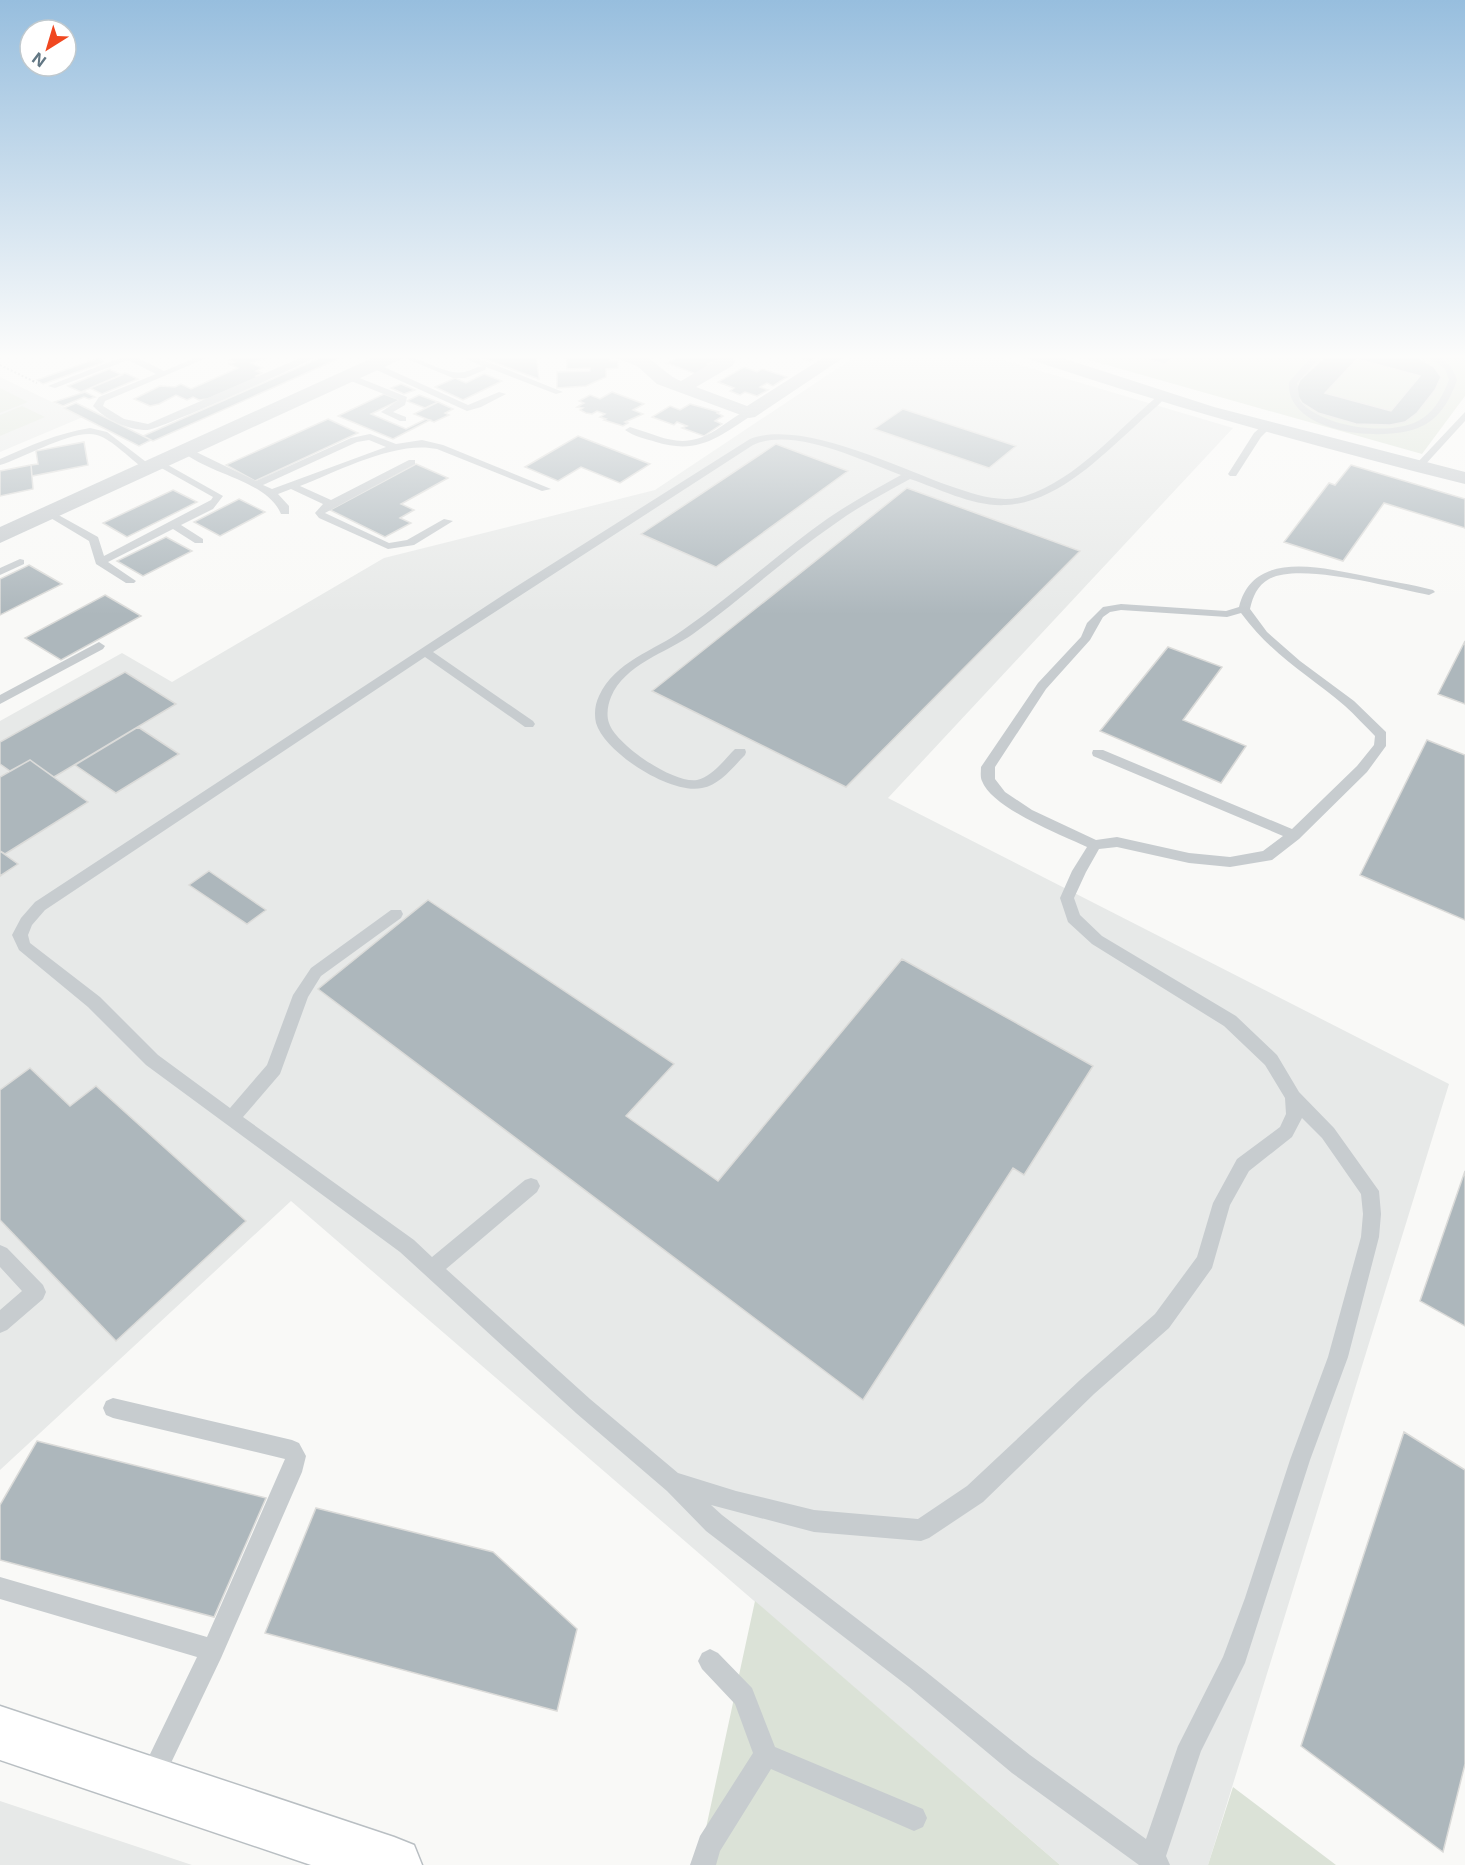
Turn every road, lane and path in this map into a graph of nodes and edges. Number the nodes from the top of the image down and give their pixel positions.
1 (53, 441) edge
2 (114, 441) edge
3 (209, 441) edge
4 (352, 441) edge
5 (380, 441) edge
6 (658, 441) edge
7 (706, 441) edge
8 (755, 441) edge
9 (809, 441) edge
10 (1111, 441) edge
11 (1253, 441) edge
12 (1323, 441) edge
13 (1442, 441) edge
14 (395, 447) junction
15 (187, 451) junction
16 (0, 462) edge
17 (412, 462) dead end
18 (1420, 465) junction
19 (154, 466) junction
20 (1233, 474) dead end
21 (909, 475) junction
22 (1465, 478) edge
23 (256, 485) junction
24 (292, 486) junction
25 (546, 489) dead end
26 (271, 493) junction
27 (331, 504) junction
28 (285, 512) dead end
29 (49, 514) junction
30 (448, 521) dead end
31 (172, 525) junction
32 (0, 536) edge
33 (199, 541) dead end
34 (20, 562) dead end
35 (100, 562) junction
36 (0, 572) edge
37 (130, 581) dead end
38 (1429, 592) dead end
39 (1244, 609) junction
40 (99, 646) dead end
41 (425, 652) junction
42 (0, 700) edge
43 (529, 724) dead end
44 (740, 752) dead end
45 (1098, 753) dead end
46 (1294, 835) junction
47 (1095, 845) junction
48 (396, 914) dead end
49 (1293, 1097) junction
50 (231, 1119) junction
51 (531, 1186) dead end
52 (0, 1254) edge
53 (432, 1269) junction
54 (0, 1323) edge
55 (113, 1408) dead end
56 (672, 1482) junction
57 (0, 1588) edge
58 (213, 1650) junction
59 (710, 1661) dead end
60 (0, 1733) edge
61 (766, 1755) junction
62 (149, 1783) junction
63 (914, 1818) dead end
64 (1155, 1862) edge
65 (394, 1865) edge
66 (703, 1865) edge

1 - 16 lane
2 - 19 lane
3 - 15 street
4 - 23 lane
5 - 14 lane
6 - 7 lane
8 - 41 lane
9 - 21 lane
10 - 21 lane
11 - 20 lane
12 - 18 street
13 - 18 lane
14 - 24 lane
14 - 25 lane
15 - 19 street
15 - 23 lane
17 - 27 lane
18 - 22 street
19 - 29 street
19 - 31 lane
21 - 44 lane
23 - 26 lane
24 - 26 lane
24 - 27 lane
26 - 28 lane
27 - 30 lane
29 - 32 street
29 - 35 lane
31 - 33 lane
31 - 35 lane
34 - 36 lane
35 - 37 lane
38 - 39 lane
39 - 46 lane
39 - 47 lane
40 - 42 lane
41 - 43 lane
41 - 50 lane
45 - 46 lane
46 - 47 lane
47 - 49 lane
48 - 50 lane
49 - 56 lane
49 - 64 lane
50 - 53 lane
51 - 53 lane
52 - 54 lane
53 - 56 lane
55 - 58 lane
56 - 64 lane
57 - 58 lane
58 - 62 lane
59 - 61 lane
60 - 62 main road
61 - 63 lane
61 - 66 lane
62 - 65 main road

